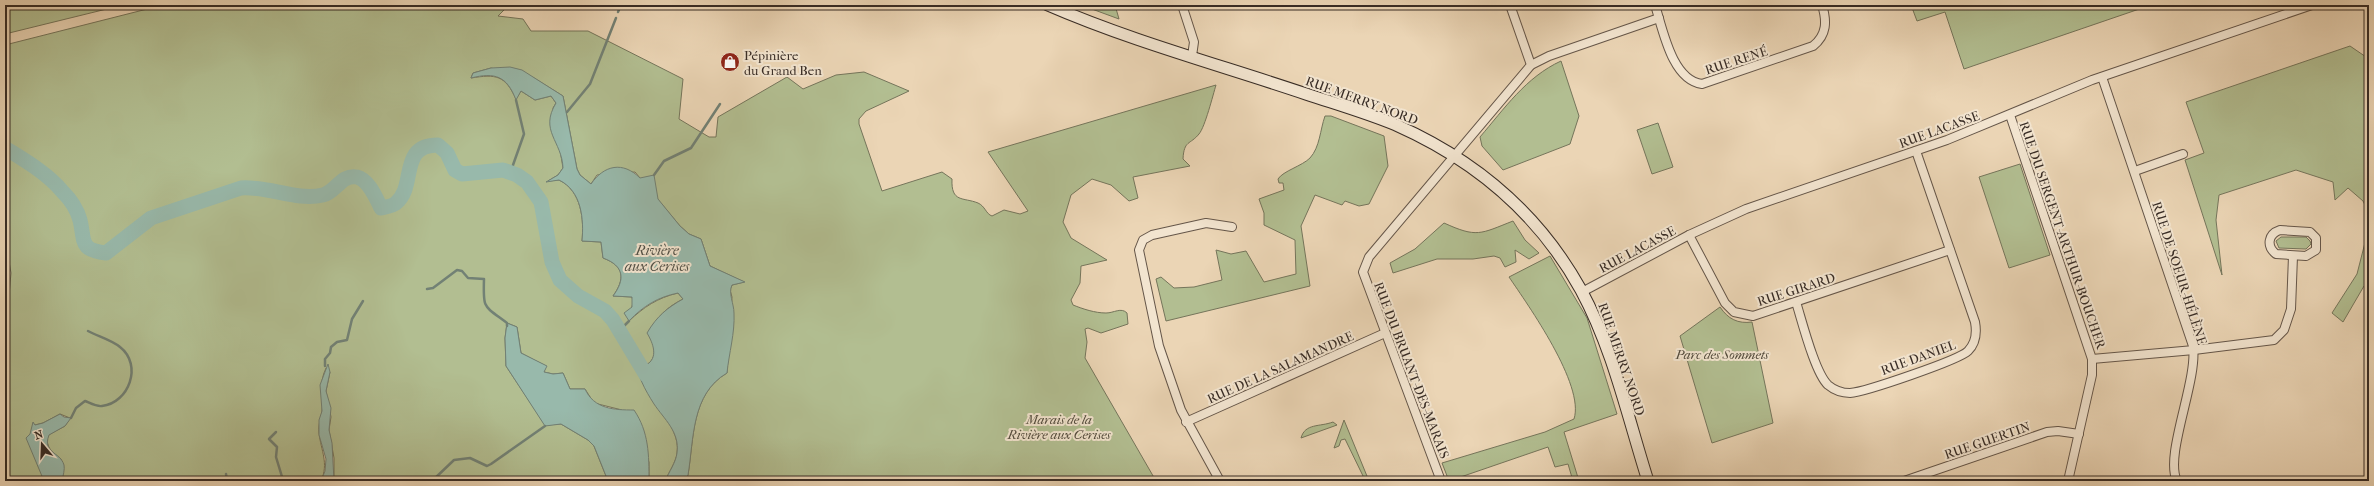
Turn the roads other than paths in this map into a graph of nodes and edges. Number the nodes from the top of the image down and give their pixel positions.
1 (1048, 5) edge
2 (1182, 5) edge
3 (1510, 5) edge
4 (1655, 5) edge
5 (1822, 5) edge
6 (2312, 5) edge
7 (1659, 18) junction
8 (1192, 56) junction
9 (1531, 65) junction
10 (2102, 77) junction
11 (2010, 115) junction
12 (1916, 151) junction
13 (2184, 154) dead end
14 (1454, 156) junction
15 (2134, 172) junction
16 (1232, 227) dead end
17 (1689, 235) junction
18 (1950, 250) junction
19 (2293, 256) junction
20 (1582, 292) junction
21 (1796, 302) junction
22 (1385, 333) junction
23 (2194, 350) junction
24 (2092, 359) junction
25 (1186, 422) junction
26 (2078, 434) junction
27 (1220, 481) edge
28 (1441, 481) edge
29 (1648, 481) edge
30 (1904, 481) edge
31 (2068, 481) edge
32 (2177, 481) edge

1 - 8 main road, RUE MERRY NORD
2 - 8 street
3 - 9 street
4 - 7 street, RUE RENÉ
5 - 7 street, RUE RENÉ
6 - 10 street, RUE LACASSE
7 - 9 street
8 - 14 main road, RUE MERRY NORD
9 - 14 street, RUE DU BRUANT-DES-MARAIS
10 - 11 street, RUE LACASSE
10 - 15 street, RUE DE SOEUR-HÉLÈNE
11 - 12 street, RUE LACASSE
11 - 24 street, RUE DU SERGENT-ARTHUR-BOUCHER
12 - 17 street, RUE LACASSE
12 - 18 street, RUE DANIEL
13 - 15 street
14 - 20 main road, RUE MERRY NORD
14 - 22 street, RUE DU BRUANT-DES-MARAIS
15 - 23 street, RUE DE SOEUR-HÉLÈNE
16 - 25 street
17 - 20 street, RUE LACASSE
17 - 21 street, RUE GIRARD
18 - 21 street, RUE GIRARD
18 - 21 street, RUE DANIEL
19 - 19 street
19 - 23 street
20 - 29 main road, RUE MERRY NORD
22 - 25 street, RUE DE LA SALAMANDRE
22 - 28 street, RUE DU BRUANT-DES-MARAIS
23 - 24 street
23 - 32 street, RUE DE SOEUR-HÉLÈNE
24 - 26 street, RUE DU SERGENT-ARTHUR-BOUCHER
25 - 27 street
26 - 30 street, RUE GUERTIN
26 - 31 street, RUE DU SERGENT-ARTHUR-BOUCHER

